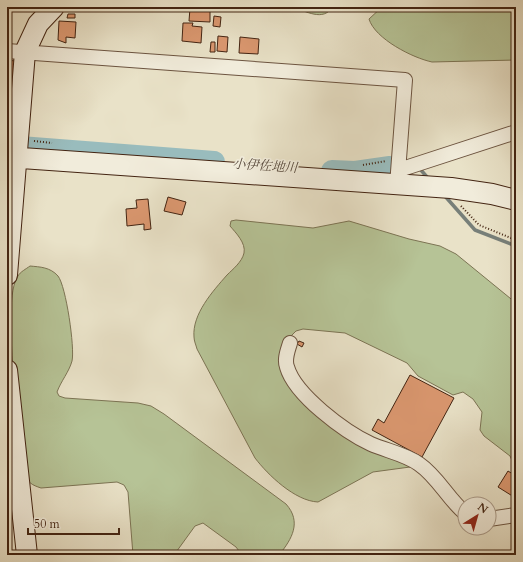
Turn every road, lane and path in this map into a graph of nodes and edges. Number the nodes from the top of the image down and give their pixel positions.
1 (54, 7) edge
2 (16, 51) edge
3 (516, 132) edge
4 (15, 151) edge
5 (398, 171) junction
6 (455, 189) junction
7 (516, 200) edge
8 (516, 240) edge
9 (7, 275) edge
10 (290, 343) dead end
11 (7, 370) edge
12 (457, 504) edge
13 (516, 515) edge
14 (497, 517) edge
15 (27, 555) edge

1 - 2 street
2 - 4 street
2 - 5 street
3 - 5 street
4 - 5 street
4 - 9 street
5 - 6 street
6 - 7 street
6 - 8 path
10 - 12 street
11 - 15 street
13 - 14 street

